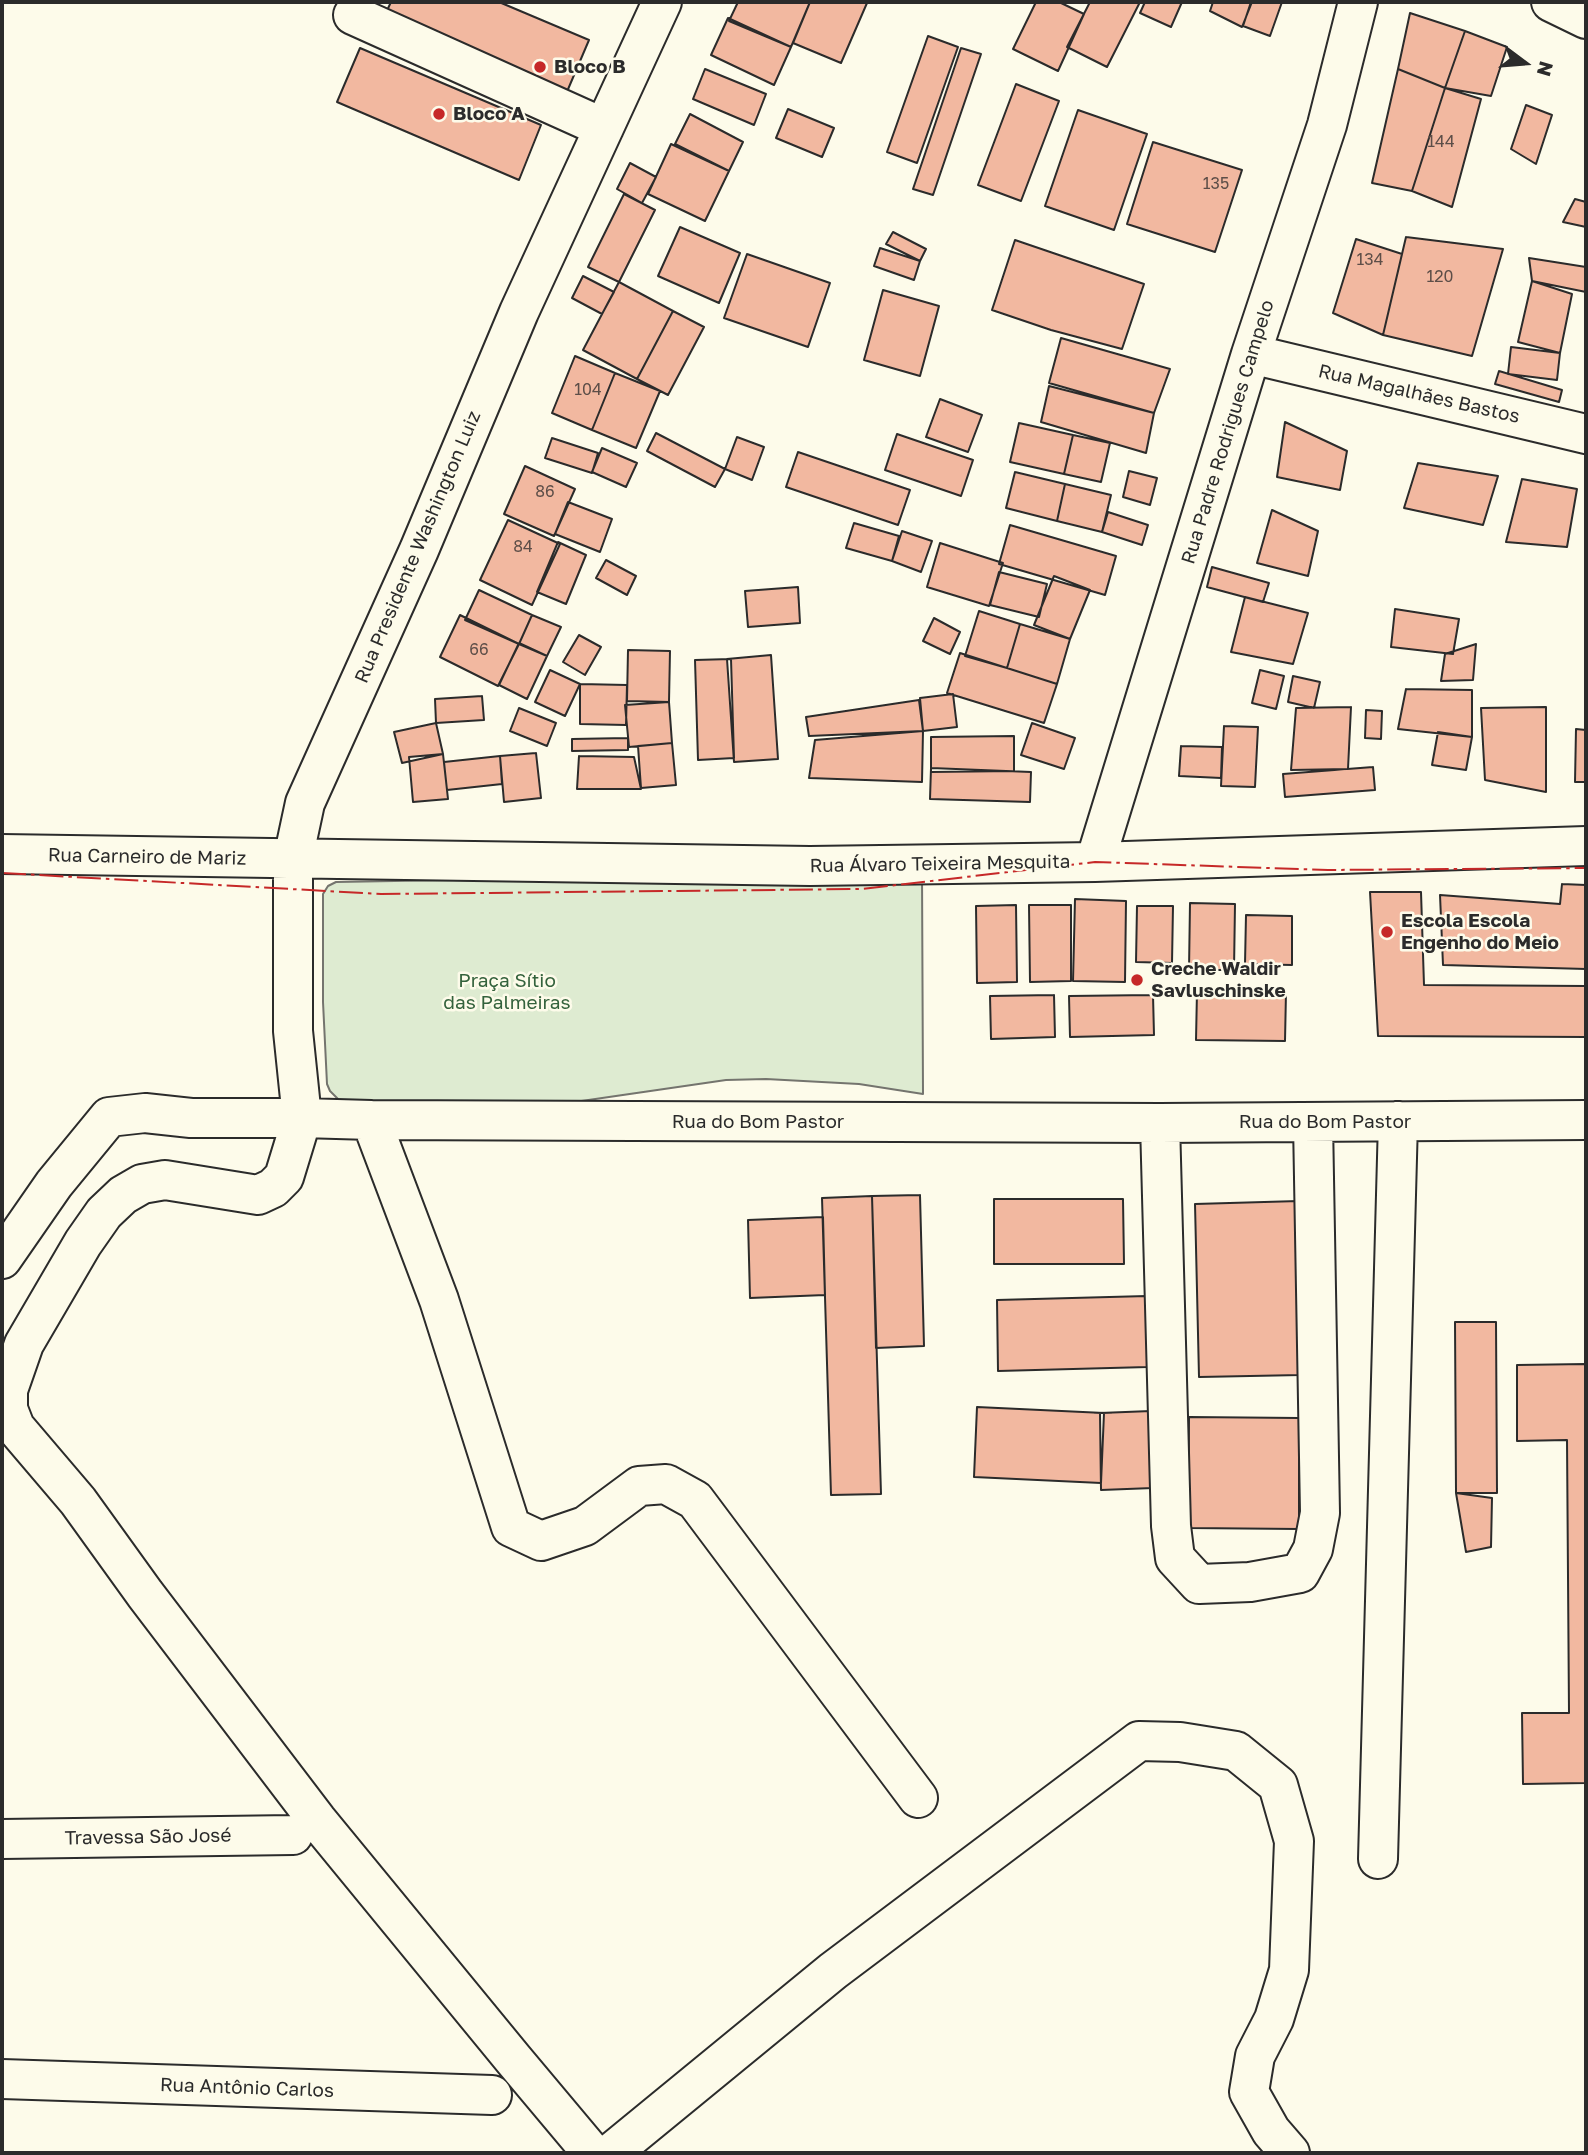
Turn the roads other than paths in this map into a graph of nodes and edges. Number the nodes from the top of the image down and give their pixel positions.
1 (663, 2) edge
2 (1358, 2) edge
3 (1551, 2) edge
4 (353, 15) dead end
5 (1586, 19) edge
6 (604, 128) junction
7 (1251, 354) junction
8 (1586, 434) edge
9 (1586, 846) edge
10 (2, 854) edge
11 (293, 859) junction
12 (1095, 862) junction
13 (302, 1118) junction
14 (1586, 1119) edge
15 (371, 1120) junction
16 (1313, 1122) junction
17 (1398, 1122) junction
18 (1160, 1123) junction
19 (2, 1259) edge
20 (918, 1798) dead end
21 (293, 1835) dead end
22 (2, 1839) edge
23 (1378, 1859) dead end
24 (2, 2079) edge
25 (492, 2095) dead end
26 (592, 2153) edge
27 (611, 2153) edge
28 (1290, 2153) edge

1 - 6 street, Rua Presidente Washington Luiz
2 - 7 street, Rua Padre Rodrigues Campelo
3 - 5 street
4 - 6 street
6 - 11 street, Rua Presidente Washington Luiz
7 - 8 street, Rua Magalhães Bastos
7 - 12 street, Rua Padre Rodrigues Campelo
9 - 12 street, Rua Álvaro Teixeira Mesquita
10 - 11 street, Rua Carneiro de Mariz
11 - 12 street, Rua Álvaro Teixeira Mesquita
11 - 13 street, Rua Presidente Washington Luiz
13 - 15 street, Rua do Bom Pastor
13 - 19 street, Rua do Bom Pastor
13 - 26 street
14 - 17 street, Rua do Bom Pastor
15 - 18 street, Rua do Bom Pastor
15 - 20 street
16 - 17 street, Rua do Bom Pastor
16 - 18 street, Rua do Bom Pastor
16 - 18 street
17 - 23 street
21 - 22 street, Travessa São José
24 - 25 street, Rua Antônio Carlos
27 - 28 street

